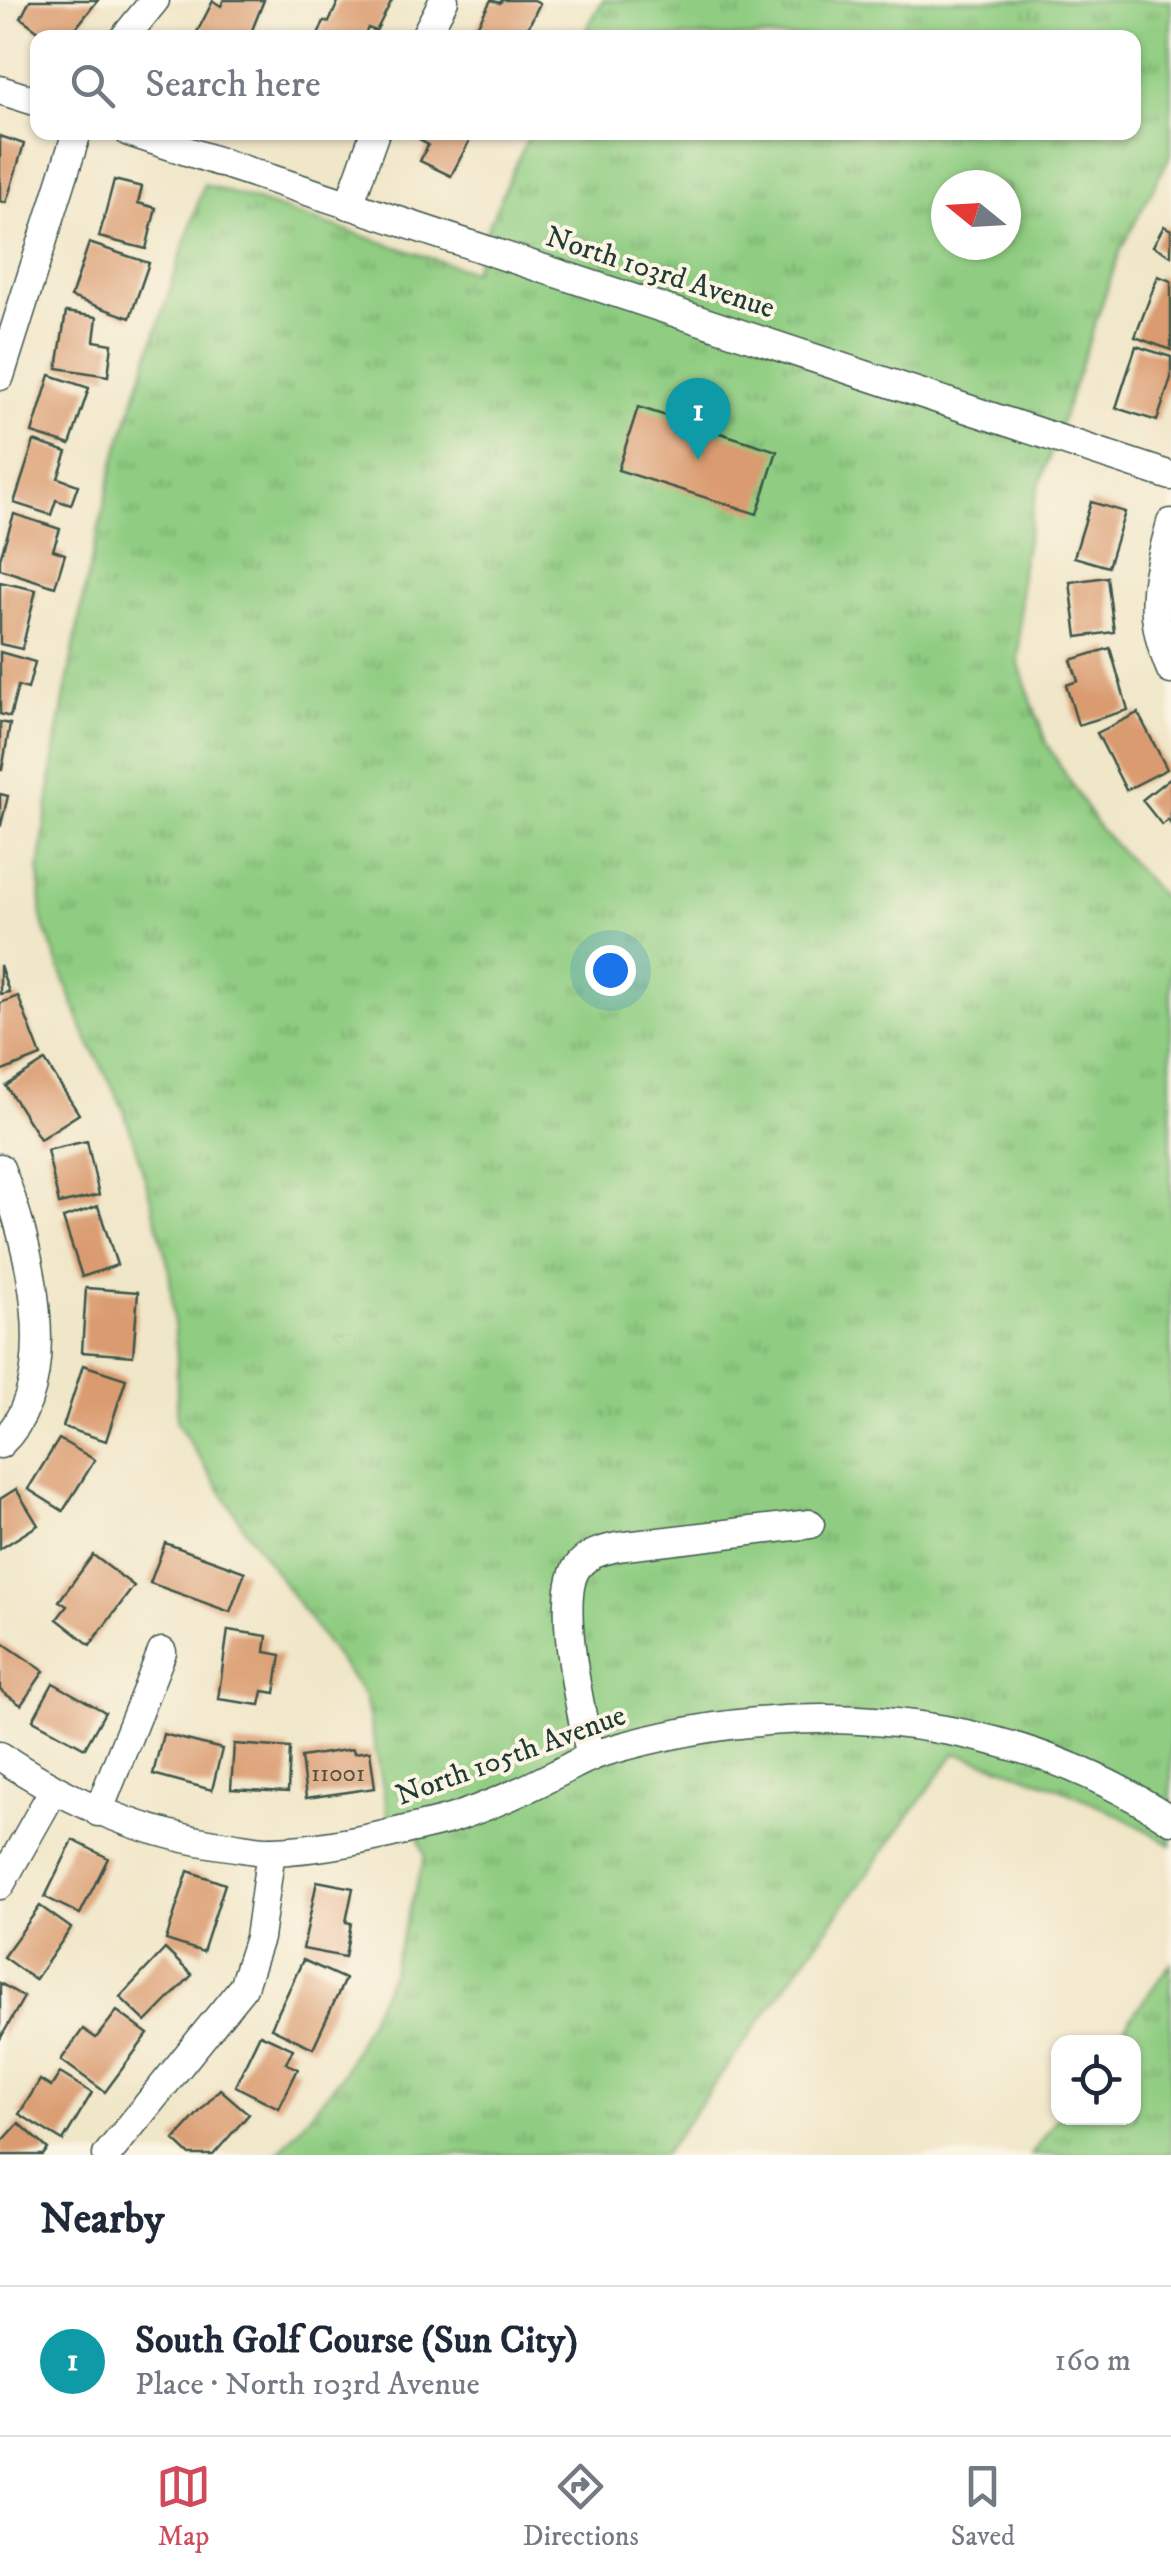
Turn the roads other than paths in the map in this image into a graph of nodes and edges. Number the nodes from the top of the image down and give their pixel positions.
1 (156, 0) edge
2 (444, 0) edge
3 (131, 30) edge
4 (428, 30) edge
5 (0, 90) edge
6 (30, 99) edge
7 (74, 140) edge
8 (153, 140) edge
9 (372, 140) edge
10 (349, 206) junction
11 (0, 376) edge
12 (1171, 476) edge
13 (1171, 522) edge
14 (1171, 670) edge
15 (0, 1168) edge
16 (0, 1444) edge
17 (810, 1524) dead end
18 (162, 1652) dead end
19 (0, 1756) edge
20 (592, 1757) junction
21 (52, 1791) junction
22 (98, 1812) junction
23 (1171, 1820) edge
24 (271, 1851) junction
25 (0, 1885) edge
26 (107, 2155) edge

1 - 3 street
2 - 4 street
5 - 6 street
7 - 11 street
8 - 10 street, North 103rd Avenue
9 - 10 street
10 - 12 street, North 103rd Avenue
13 - 14 street
15 - 16 street
17 - 20 street
18 - 22 street
19 - 21 street, North 105th Avenue
20 - 23 street, North 105th Avenue
20 - 24 street, North 105th Avenue
21 - 22 street, North 105th Avenue
21 - 25 street
22 - 24 street, North 105th Avenue
24 - 26 street

